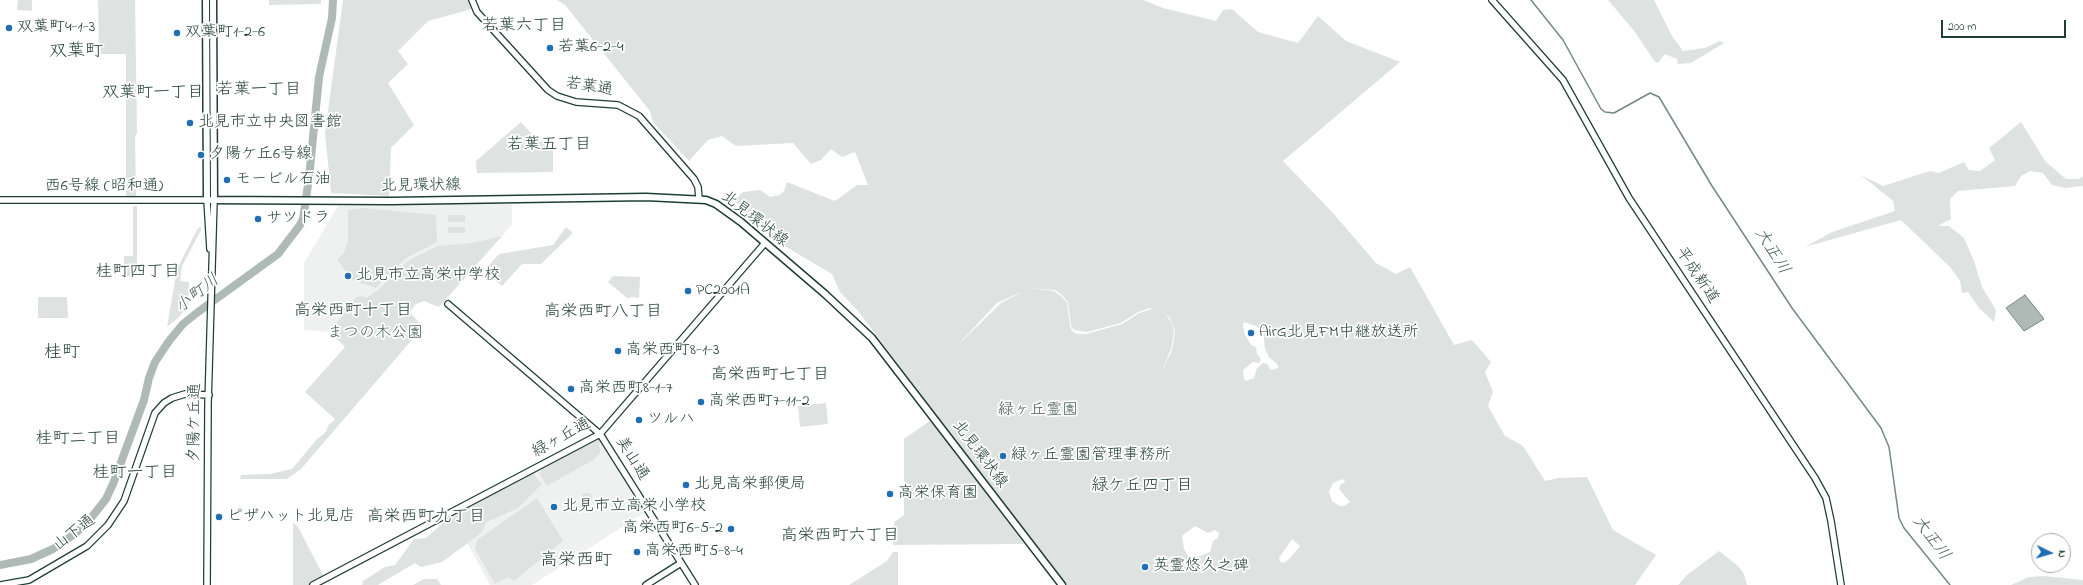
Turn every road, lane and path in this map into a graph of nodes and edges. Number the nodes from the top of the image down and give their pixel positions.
1 (206, 0) edge
2 (213, 0) edge
3 (472, 0) edge
4 (1492, 0) edge
5 (699, 199) junction
6 (0, 200) edge
7 (211, 200) junction
8 (764, 243) junction
9 (448, 304) dead end
10 (209, 395) junction
11 (600, 434) junction
12 (681, 563) junction
13 (0, 585) edge
14 (207, 585) edge
15 (313, 585) edge
16 (646, 585) edge
17 (695, 585) edge
18 (1062, 585) edge
19 (1841, 585) edge

1 - 7 main road, 夕陽ケ丘通
2 - 7 main road, 夕陽ケ丘通
3 - 5 street, 若葉通
4 - 19 street, 平成新道
5 - 7 main road, 北見環状線
5 - 8 main road, 北見環状線
6 - 7 street, 西6号線 (昭和通)
7 - 10 street, 夕陽ケ丘通
8 - 11 street, 緑ヶ丘通
8 - 18 main road, 北見環状線
9 - 11 street, 美山通
10 - 13 street, 山下通
10 - 14 street, 夕陽ケ丘通
11 - 12 street, 美山通
11 - 15 street, 緑ヶ丘通
12 - 16 street
12 - 17 street, 美山通

